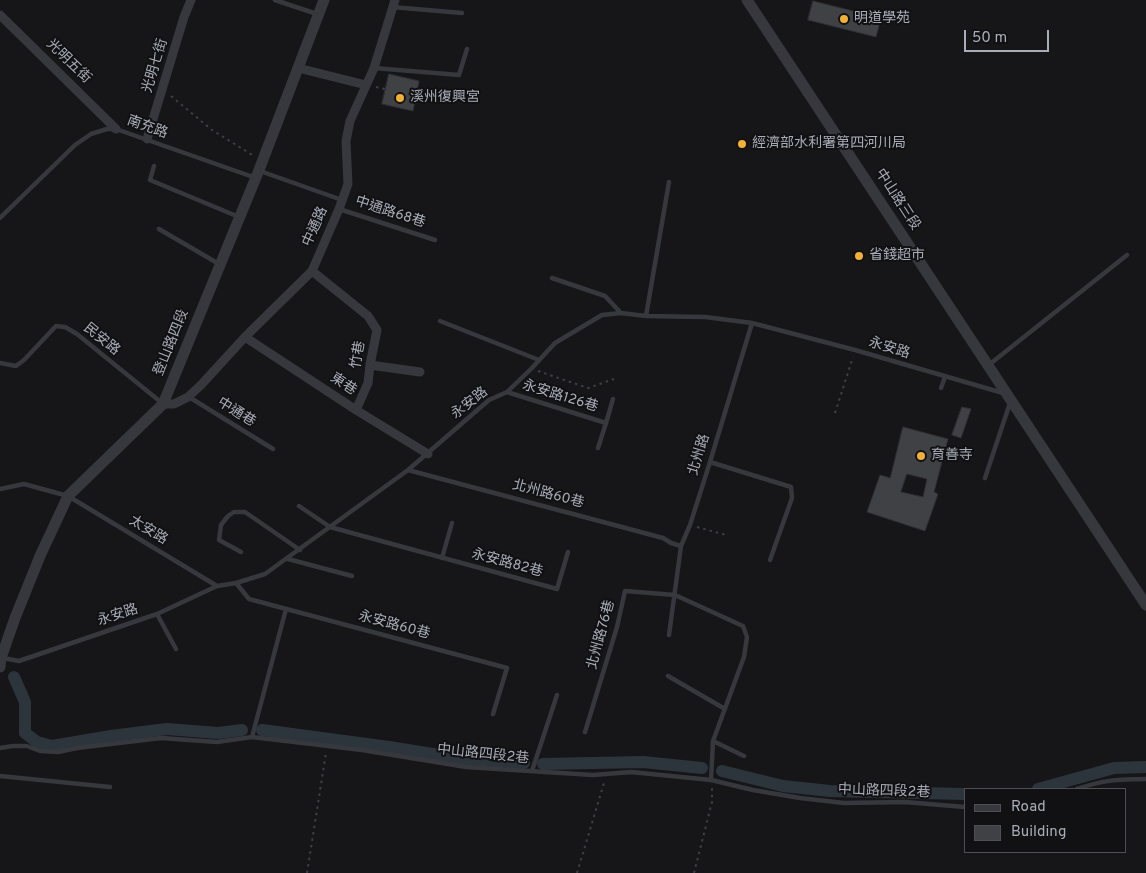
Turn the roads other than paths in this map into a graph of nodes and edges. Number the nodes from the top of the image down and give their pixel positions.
1 (191, 0) edge
2 (276, 0) edge
3 (324, 0) edge
4 (747, 0) edge
5 (394, 4) edge
6 (462, 13) dead end
7 (319, 14) junction
8 (0, 15) edge
9 (467, 49) dead end
10 (298, 68) junction
11 (374, 68) junction
12 (366, 85) junction
13 (116, 128) junction
14 (147, 139) junction
15 (154, 166) dead end
16 (259, 170) junction
17 (668, 182) dead end
18 (341, 204) junction
19 (240, 217) junction
20 (0, 218) edge
21 (159, 229) dead end
22 (435, 240) dead end
23 (1127, 255) dead end
24 (220, 265) junction
25 (312, 270) junction
26 (552, 278) dead end
27 (621, 313) junction
28 (646, 316) junction
29 (440, 321) dead end
30 (752, 323) junction
31 (246, 337) junction
32 (539, 360) junction
33 (0, 363) edge
34 (370, 365) junction
35 (988, 366) junction
36 (420, 372) dead end
37 (945, 377) junction
38 (941, 388) dead end
39 (507, 392) junction
40 (188, 397) junction
41 (1009, 397) junction
42 (613, 399) dead end
43 (163, 404) junction
44 (356, 410) junction
45 (606, 423) junction
46 (598, 448) dead end
47 (273, 449) dead end
48 (428, 454) junction
49 (710, 462) junction
50 (408, 470) junction
51 (985, 478) dead end
52 (0, 489) edge
53 (68, 496) junction
54 (299, 506) dead end
55 (452, 523) dead end
56 (330, 527) junction
57 (681, 546) junction
58 (300, 550) junction
59 (241, 552) dead end
60 (568, 552) dead end
61 (442, 558) junction
62 (288, 559) junction
63 (770, 560) dead end
64 (352, 576) dead end
65 (236, 583) junction
66 (217, 586) junction
67 (675, 595) junction
68 (1146, 605) edge
69 (286, 609) junction
70 (158, 614) junction
71 (669, 634) dead end
72 (176, 649) dead end
73 (0, 661) edge
74 (668, 676) dead end
75 (557, 695) dead end
76 (725, 708) junction
77 (493, 714) dead end
78 (585, 732) dead end
79 (252, 737) junction
80 (713, 741) junction
81 (0, 748) edge
82 (744, 756) dead end
83 (532, 771) junction
84 (0, 776) edge
85 (1146, 779) edge
86 (712, 780) junction
87 (110, 787) dead end
88 (1081, 788) edge
89 (964, 807) edge

1 - 14 street, 光明七街
2 - 7 lane
3 - 7 street, 登山路四段
4 - 35 street, 中山路三段
5 - 6 lane
5 - 11 street, 中通路
7 - 10 street, 登山路四段
8 - 13 street, 光明五街
9 - 11 lane
10 - 12 street
10 - 16 street, 登山路四段
11 - 12 street, 中通路
12 - 18 street, 中通路
13 - 14 lane, 南充路
13 - 20 lane, 南充路
14 - 16 lane, 南充路
15 - 19 lane
16 - 18 lane, 南充路
16 - 19 street, 登山路四段
17 - 28 lane
18 - 22 lane, 中通路68巷
18 - 25 street, 中通路
19 - 24 street, 登山路四段
21 - 24 lane
23 - 35 lane
24 - 43 street, 登山路四段
25 - 31 street, 中通路
25 - 34 street, 竹巷
26 - 27 lane
27 - 28 lane, 永安路
27 - 32 lane, 永安路
28 - 30 lane, 永安路
29 - 32 lane
30 - 37 lane, 永安路
30 - 49 lane, 北州路
31 - 40 street, 中通路
31 - 44 street, 東巷
32 - 39 lane, 永安路
33 - 43 lane, 民安路
34 - 36 street
34 - 44 street, 竹巷
35 - 41 street, 中山路三段
37 - 38 lane
37 - 41 lane, 永安路
39 - 45 lane, 永安路126巷
39 - 48 lane, 永安路
40 - 43 street, 中通路
40 - 47 lane, 中通巷
41 - 51 lane
41 - 68 street, 中山路三段
42 - 45 lane, 永安路126巷
43 - 53 street, 登山路四段
44 - 48 street, 東巷
45 - 46 lane, 永安路126巷
48 - 50 lane, 永安路
49 - 57 lane, 北州路
49 - 63 lane
50 - 56 lane, 永安路
50 - 57 lane, 北州路60巷
52 - 53 lane, 太安路
53 - 66 lane, 太安路
53 - 73 street, 登山路四段
54 - 56 lane, 永安路82巷
55 - 61 lane
56 - 58 lane, 永安路
56 - 61 lane, 永安路82巷
57 - 67 lane, 北州路
58 - 59 lane
58 - 62 lane, 永安路
60 - 61 lane, 永安路82巷
62 - 64 lane
62 - 65 lane, 永安路
65 - 66 lane, 永安路
65 - 69 lane, 永安路60巷
66 - 70 lane, 永安路
67 - 71 lane, 北州路
67 - 76 lane
67 - 78 lane, 北州路76巷
69 - 77 lane, 永安路60巷
69 - 79 lane
70 - 72 lane
70 - 73 lane, 永安路
74 - 76 lane
75 - 83 lane
76 - 80 lane
79 - 81 lane, 中山路四段2巷
79 - 83 lane, 中山路四段2巷
80 - 82 lane
80 - 86 lane
83 - 86 lane, 中山路四段2巷
84 - 87 lane
85 - 88 lane
86 - 89 lane, 中山路四段2巷

